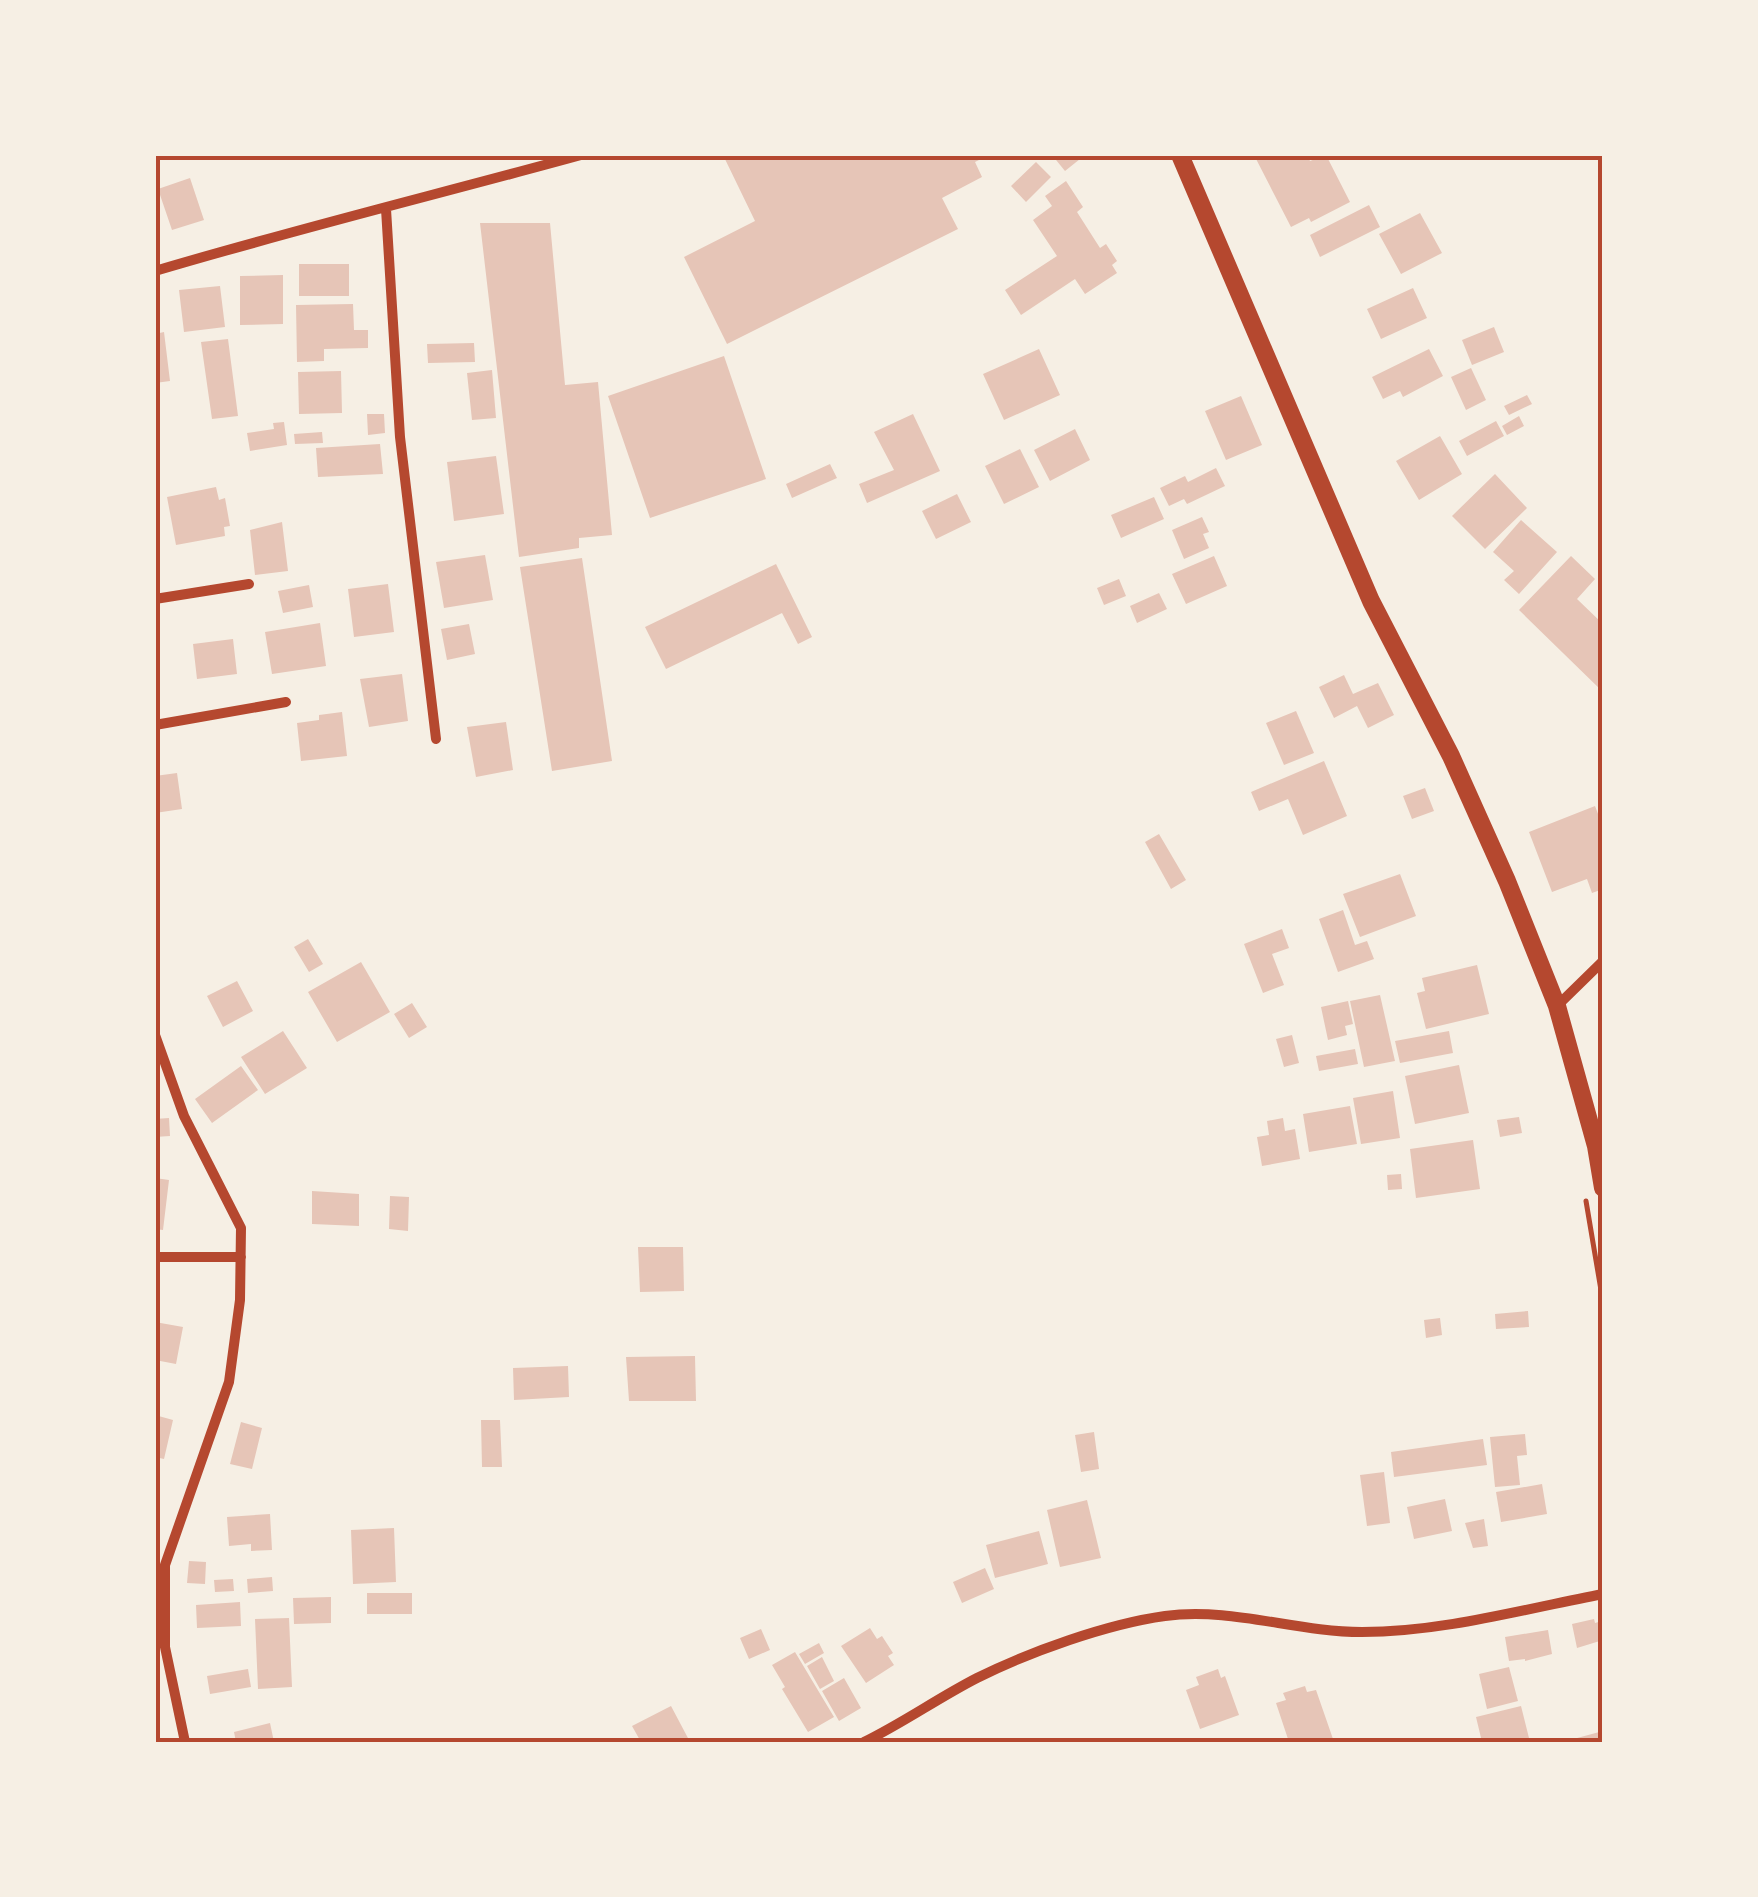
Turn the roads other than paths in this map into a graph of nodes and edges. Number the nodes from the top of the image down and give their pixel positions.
1 (581, 155) edge
2 (1180, 155) edge
3 (386, 209) junction
4 (155, 271) edge
5 (249, 584) dead end
6 (155, 599) edge
7 (286, 702) dead end
8 (155, 725) edge
9 (436, 739) dead end
10 (1603, 961) edge
11 (1556, 1006) junction
12 (155, 1034) edge
13 (1603, 1188) edge
14 (241, 1257) junction
15 (155, 1258) edge
16 (1603, 1594) edge
17 (185, 1742) edge
18 (864, 1742) edge

1 - 3 street
2 - 11 main road
3 - 4 street
3 - 9 street
5 - 6 street
7 - 8 street
10 - 11 street
11 - 13 main road
12 - 14 street
14 - 15 street
14 - 17 street
16 - 18 street

